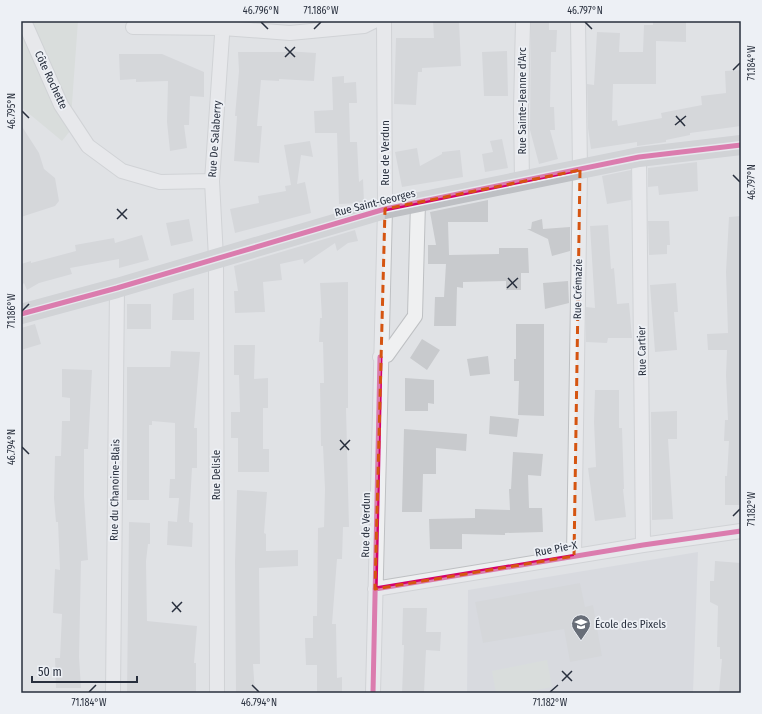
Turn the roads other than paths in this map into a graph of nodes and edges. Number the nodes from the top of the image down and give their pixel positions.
1 (24, 21) edge
2 (374, 21) edge
3 (384, 21) edge
4 (523, 21) edge
5 (578, 21) edge
6 (223, 24) edge
7 (133, 27) dead end
8 (741, 145) edge
9 (639, 157) junction
10 (580, 170) junction
11 (212, 181) junction
12 (522, 182) junction
13 (418, 202) junction
14 (385, 209) junction
15 (216, 258) junction
16 (117, 288) junction
17 (21, 314) edge
18 (380, 358) junction
19 (741, 531) edge
20 (643, 545) junction
21 (574, 556) junction
22 (375, 589) junction
23 (113, 693) edge
24 (217, 693) edge
25 (373, 693) edge

1 - 11 street, Côte Rochette
2 - 6 street
3 - 14 street, Rue de Verdun
4 - 12 street, Rue Sainte-Jeanne d'Arc
5 - 10 street, Rue Crémazie
6 - 7 street
6 - 11 street, Rue De Salaberry
8 - 9 street, Rue Saint-Georges
9 - 10 street, Rue Saint-Georges
9 - 20 street, Rue Cartier
10 - 12 street, Rue Saint-Georges
10 - 21 street, Rue Crémazie
11 - 15 street, Rue De Salaberry
12 - 13 street, Rue Saint-Georges
13 - 14 street, Rue Saint-Georges
13 - 18 street
14 - 15 street, Rue Saint-Georges
14 - 18 street, Rue de Verdun
15 - 16 street, Rue Saint-Georges
15 - 24 street, Rue Delisle
16 - 17 street, Rue Saint-Georges
16 - 23 street, Rue du Chanoine-Blais
18 - 22 street, Rue de Verdun
19 - 20 street, Rue Pie-X
20 - 21 street, Rue Pie-X
21 - 22 street, Rue Pie-X
22 - 25 street, Rue de Verdun

